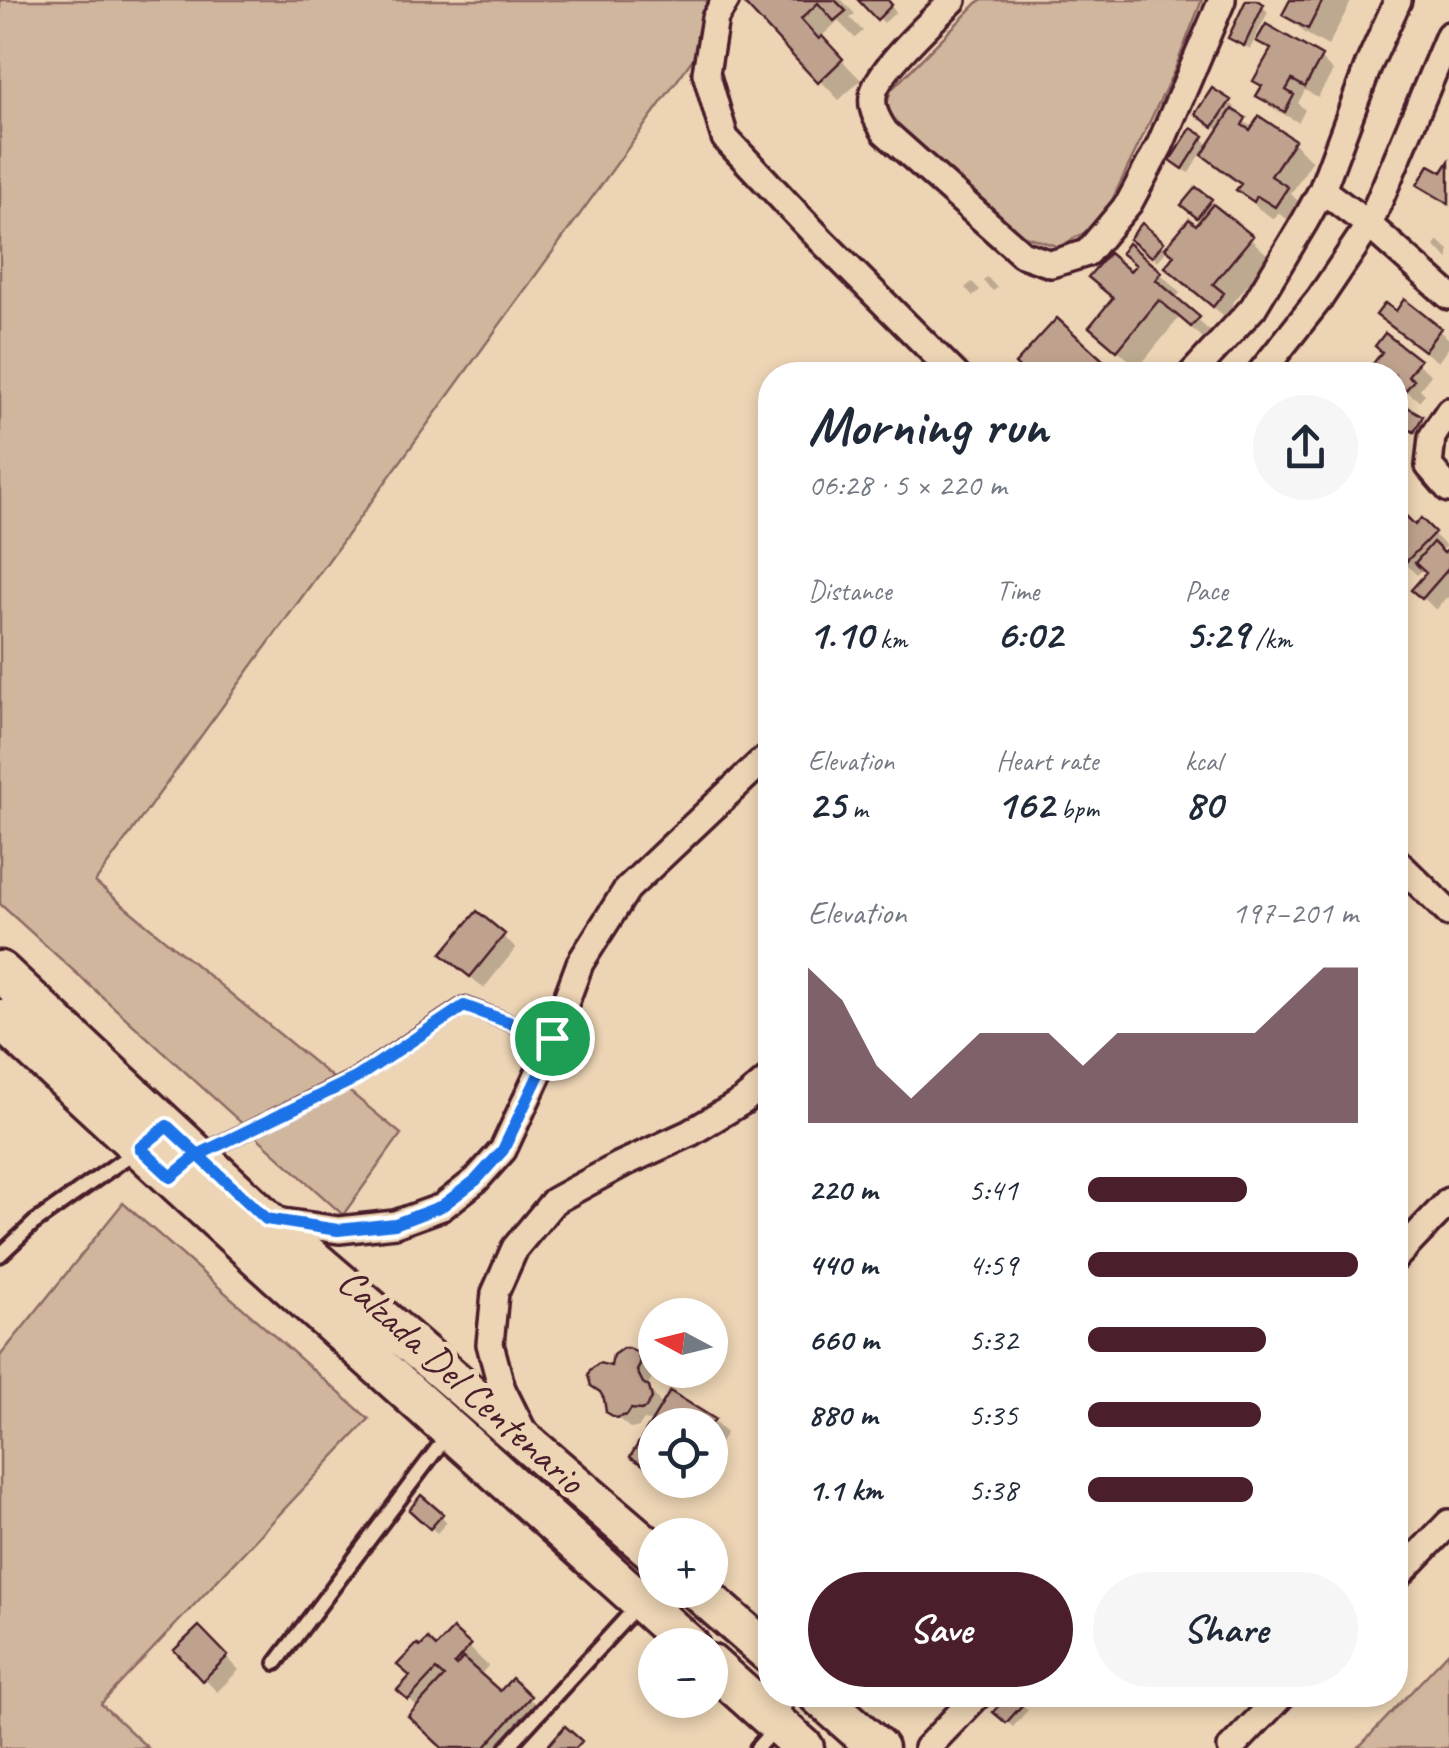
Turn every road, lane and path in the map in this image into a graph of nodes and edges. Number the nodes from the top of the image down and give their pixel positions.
1 (726, 0) edge
2 (953, 0) edge
3 (1222, 0) edge
4 (1398, 0) edge
5 (1449, 35) edge
6 (1322, 190) junction
7 (1369, 224) junction
8 (1449, 296) edge
9 (943, 362) edge
10 (1203, 362) edge
11 (1269, 362) edge
12 (1449, 411) edge
13 (1449, 488) edge
14 (758, 766) edge
15 (1408, 873) edge
16 (1449, 912) edge
17 (0, 970) edge
18 (0, 1019) edge
19 (552, 1038) junction
20 (758, 1088) edge
21 (153, 1137) junction
22 (185, 1166) junction
23 (1449, 1201) edge
24 (266, 1219) junction
25 (1408, 1244) edge
26 (0, 1254) edge
27 (451, 1430) junction
28 (529, 1443) junction
29 (1449, 1523) edge
30 (638, 1538) edge
31 (1408, 1566) edge
32 (638, 1599) edge
33 (638, 1605) edge
34 (648, 1608) edge
35 (718, 1608) edge
36 (669, 1628) edge
37 (758, 1643) edge
38 (276, 1664) dead end
39 (728, 1680) edge
40 (832, 1707) edge
41 (966, 1707) edge
42 (1270, 1707) edge
43 (782, 1729) edge
44 (507, 1748) edge
45 (878, 1748) edge
46 (927, 1748) edge
47 (1231, 1748) edge

1 - 9 street
2 - 3 street
4 - 6 street
5 - 7 street
6 - 7 street
6 - 10 street
7 - 8 street
7 - 11 street
12 - 13 street
14 - 19 street
15 - 16 street
17 - 21 main road, Calzada Del Centenario
18 - 21 main road, Calzada Del Centenario
19 - 22 lane
19 - 24 street
20 - 28 street
21 - 22 main road, Calzada Del Centenario
21 - 26 lane
22 - 24 main road, Calzada Del Centenario
22 - 27 main road, Calzada Del Centenario
23 - 25 street
24 - 28 main road, Calzada Del Centenario
27 - 32 main road, Calzada Del Centenario
27 - 38 lane
28 - 30 main road, Calzada Del Centenario
29 - 31 street
33 - 44 lane
34 - 36 main road, Calzada Del Centenario
35 - 37 main road
39 - 43 main road
40 - 45 main road
41 - 46 street
42 - 47 street

